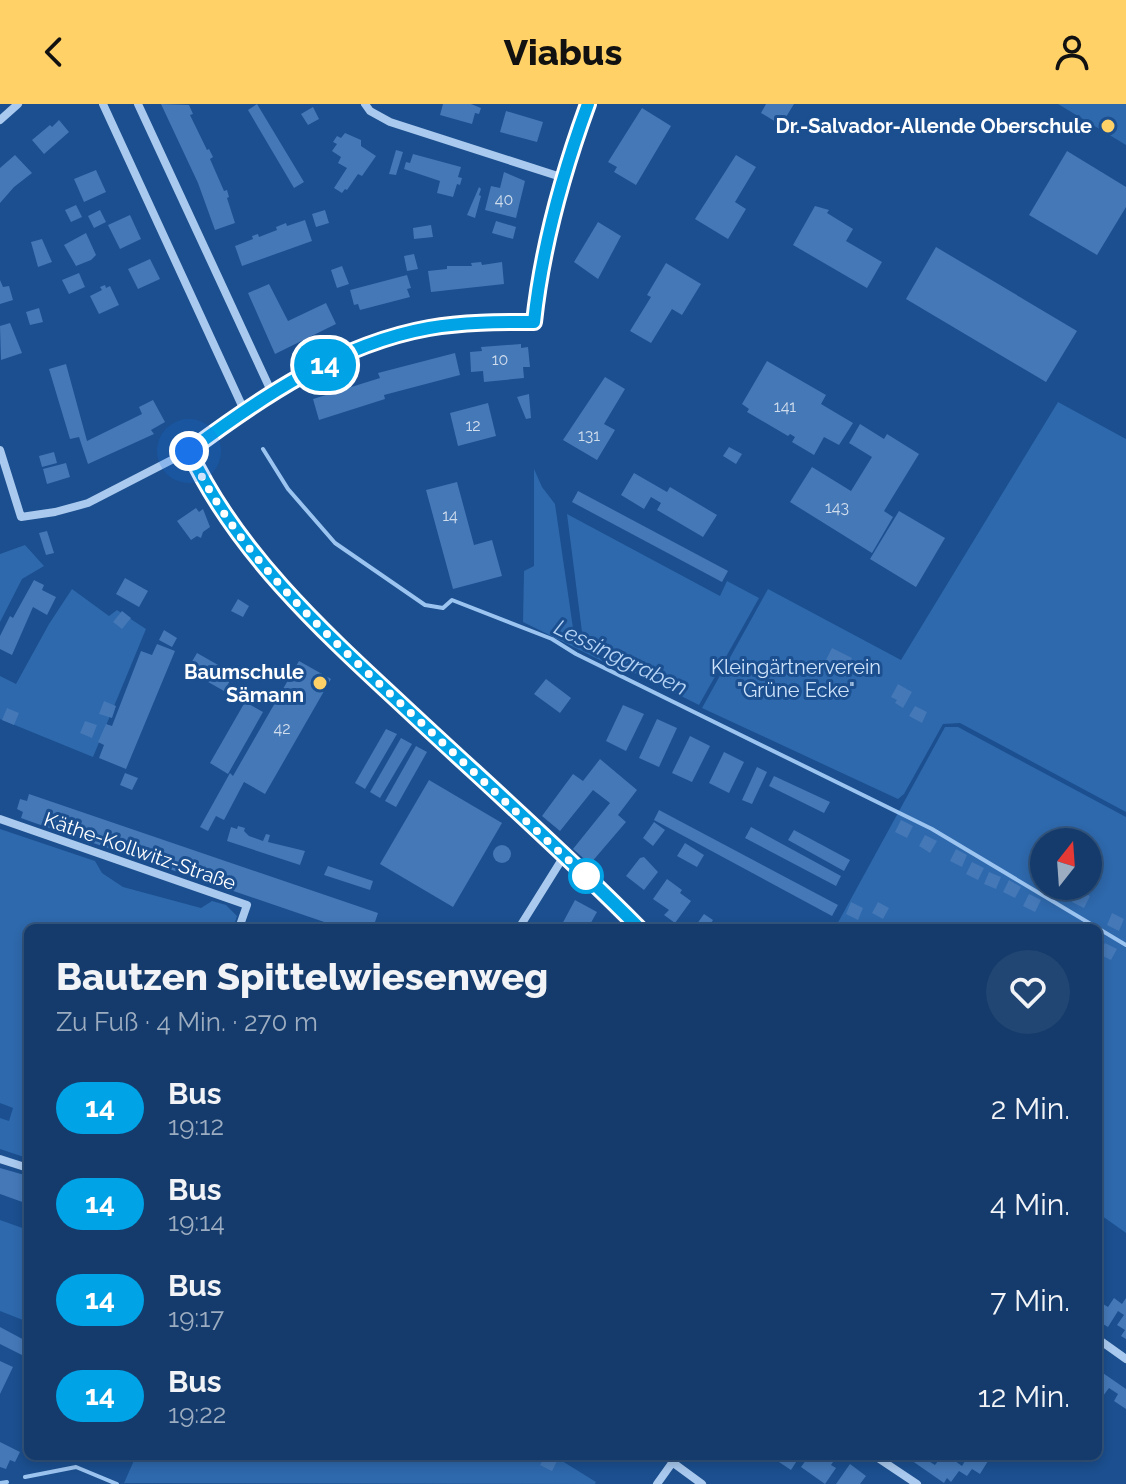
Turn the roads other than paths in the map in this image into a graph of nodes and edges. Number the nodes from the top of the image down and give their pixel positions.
1 (18, 104) edge
2 (103, 104) edge
3 (138, 104) edge
4 (365, 104) edge
5 (588, 104) edge
6 (0, 120) edge
7 (564, 178) junction
8 (272, 393) junction
9 (244, 410) junction
10 (0, 450) edge
11 (189, 451) junction
12 (0, 819) edge
13 (564, 856) junction
14 (240, 924) edge
15 (522, 924) edge
16 (635, 924) edge
17 (0, 1159) edge
18 (24, 1167) edge
19 (1102, 1342) edge
20 (1126, 1359) edge
21 (674, 1460) edge
22 (676, 1460) edge
23 (881, 1460) edge
24 (657, 1484) edge
25 (702, 1484) edge
26 (917, 1484) edge

1 - 6 street
2 - 9 street
3 - 8 street
4 - 7 street
5 - 7 street
7 - 8 street
8 - 9 street
9 - 11 street
10 - 11 street
11 - 13 street
12 - 14 street, Käthe-Kollwitz-Straße
13 - 15 street
13 - 16 street
17 - 18 street
19 - 20 street
21 - 24 street
22 - 25 street
23 - 26 street

